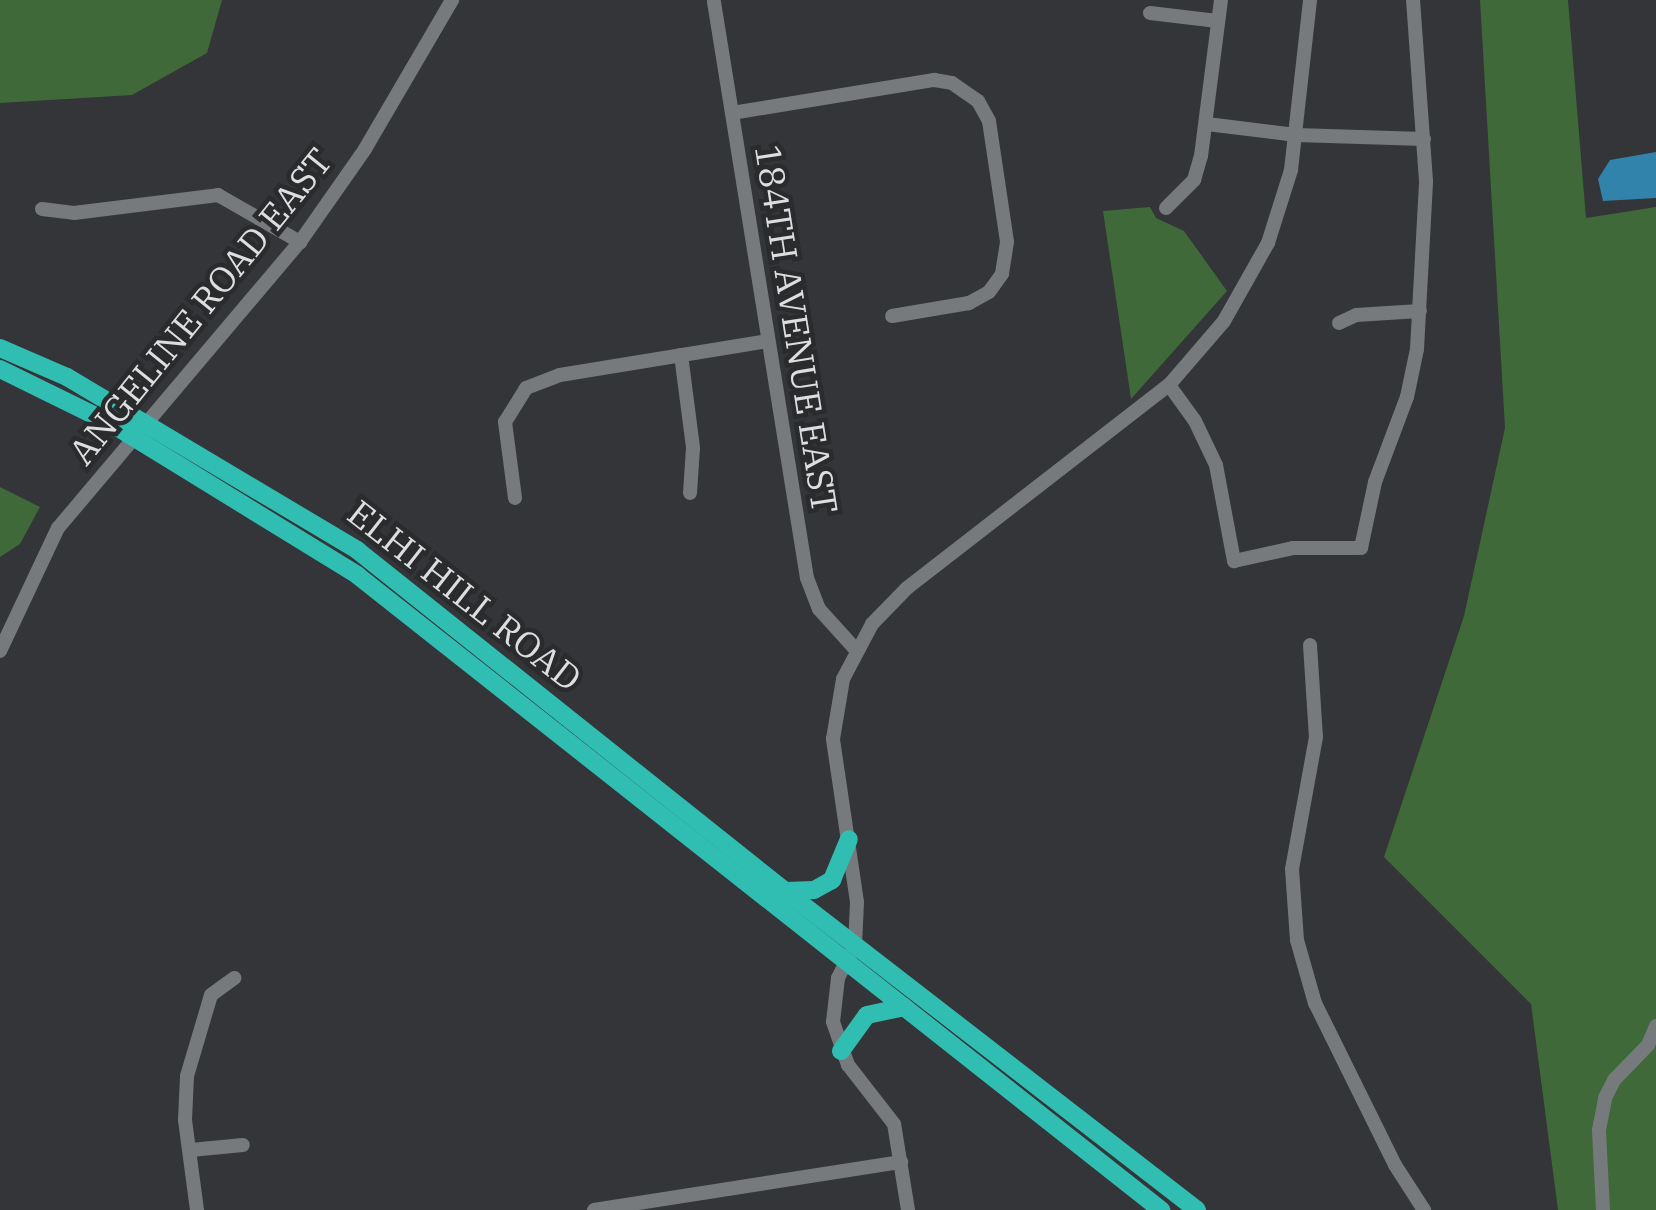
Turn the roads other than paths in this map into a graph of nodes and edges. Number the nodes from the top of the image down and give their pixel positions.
1 (452, 0) edge
2 (1221, 0) edge
3 (1310, 0) edge
4 (1413, 0) edge
5 (714, 2) edge
6 (1150, 13) dead end
7 (1218, 21) junction
8 (732, 113) junction
9 (1207, 124) junction
10 (1296, 135) junction
11 (1424, 139) junction
12 (1166, 208) dead end
13 (42, 209) dead end
14 (300, 242) junction
15 (1420, 311) junction
16 (892, 316) dead end
17 (1339, 322) dead end
18 (768, 341) junction
19 (0, 349) edge
20 (681, 355) junction
21 (0, 369) edge
22 (1169, 385) junction
23 (118, 417) junction
24 (172, 448) junction
25 (690, 493) dead end
26 (515, 498) dead end
27 (1310, 645) dead end
28 (856, 650) junction
29 (0, 651) edge
30 (849, 839) junction
31 (784, 891) junction
32 (851, 953) junction
33 (234, 978) dead end
34 (904, 1006) junction
35 (1656, 1026) edge
36 (841, 1051) junction
37 (243, 1144) dead end
38 (191, 1150) junction
39 (901, 1162) junction
40 (197, 1210) edge
41 (594, 1210) edge
42 (908, 1210) edge
43 (1161, 1210) edge
44 (1197, 1210) edge
45 (1424, 1210) edge
46 (1603, 1210) edge

1 - 14 street, ANGELINE ROAD EAST
2 - 7 street
3 - 10 street
4 - 11 street
5 - 8 street, 184TH AVENUE EAST
6 - 7 street
7 - 9 street
8 - 16 street
8 - 18 street, 184TH AVENUE EAST
9 - 10 street
9 - 12 street
10 - 11 street
10 - 22 street
11 - 15 street
13 - 14 street
14 - 29 street, ANGELINE ROAD EAST
15 - 17 street
15 - 22 street
18 - 20 street
18 - 28 street, 184TH AVENUE EAST
19 - 23 highway, ELHI HILL ROAD
20 - 25 street
20 - 26 street
21 - 23 highway, ELHI HILL ROAD
22 - 28 street
23 - 24 highway, ELHI HILL ROAD
24 - 31 highway, ELHI HILL ROAD
24 - 32 highway, ELHI HILL ROAD
27 - 45 street
28 - 30 street
30 - 31 highway
30 - 32 street
31 - 32 highway, ELHI HILL ROAD
32 - 34 highway
32 - 36 street
32 - 44 highway
33 - 38 street
34 - 36 highway
34 - 43 highway
35 - 46 street
36 - 39 street
37 - 38 street
38 - 40 street
39 - 41 street
39 - 42 street

